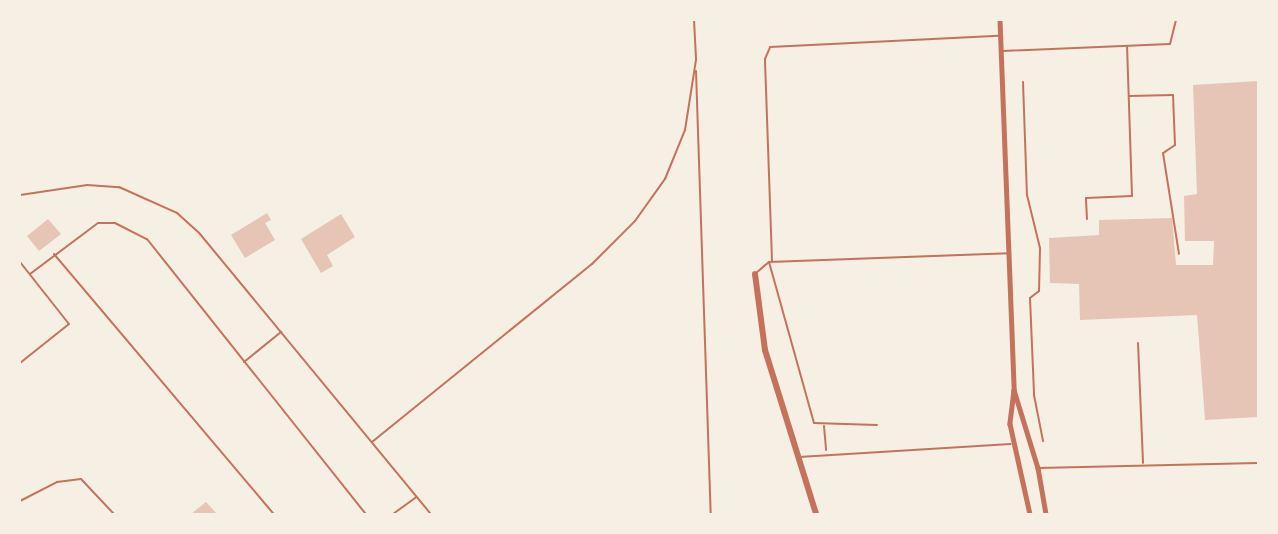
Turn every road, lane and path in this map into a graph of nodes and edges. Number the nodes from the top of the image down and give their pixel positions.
1 (694, 20) edge
2 (1000, 20) edge
3 (1176, 20) edge
4 (1002, 36) junction
5 (1127, 47) junction
6 (1003, 51) junction
7 (696, 60) junction
8 (1023, 82) dead end
9 (1129, 96) junction
10 (20, 195) edge
11 (1086, 219) dead end
12 (1009, 253) junction
13 (54, 254) junction
14 (1179, 254) dead end
15 (20, 262) edge
16 (771, 262) junction
17 (30, 274) junction
18 (755, 274) joint
19 (281, 332) junction
20 (1138, 343) dead end
21 (244, 362) junction
22 (20, 363) edge
23 (1014, 390) junction
24 (877, 424) dead end
25 (824, 426) junction
26 (1043, 441) dead end
27 (372, 442) junction
28 (1011, 444) junction
29 (826, 452) junction
30 (799, 457) junction
31 (1258, 463) edge
32 (1143, 464) junction
33 (1038, 468) junction
34 (416, 497) junction
35 (20, 501) edge
36 (814, 513) edge
37 (114, 514) edge
38 (274, 514) edge
39 (366, 514) edge
40 (393, 514) edge
41 (430, 514) edge
42 (711, 514) edge
43 (1030, 514) edge
44 (1046, 514) edge

1 - 7 lane
2 - 4 street
3 - 5 lane
4 - 6 street
4 - 16 lane
5 - 6 lane
5 - 9 lane
6 - 12 street
7 - 27 lane
7 - 42 lane
8 - 26 lane
9 - 11 lane
9 - 14 lane
10 - 19 lane
12 - 16 lane
12 - 23 street
13 - 17 lane
13 - 21 lane
13 - 38 lane
15 - 17 lane
16 - 18 lane
16 - 25 lane
17 - 22 lane
18 - 30 street
19 - 21 lane
19 - 27 lane
20 - 32 lane
21 - 39 lane
23 - 28 street
23 - 33 street
24 - 25 lane
25 - 29 lane
27 - 34 lane
28 - 29 lane
28 - 43 street
29 - 30 lane
30 - 36 street
31 - 32 lane
32 - 33 lane
33 - 44 street
34 - 40 lane
34 - 41 lane
35 - 37 lane

